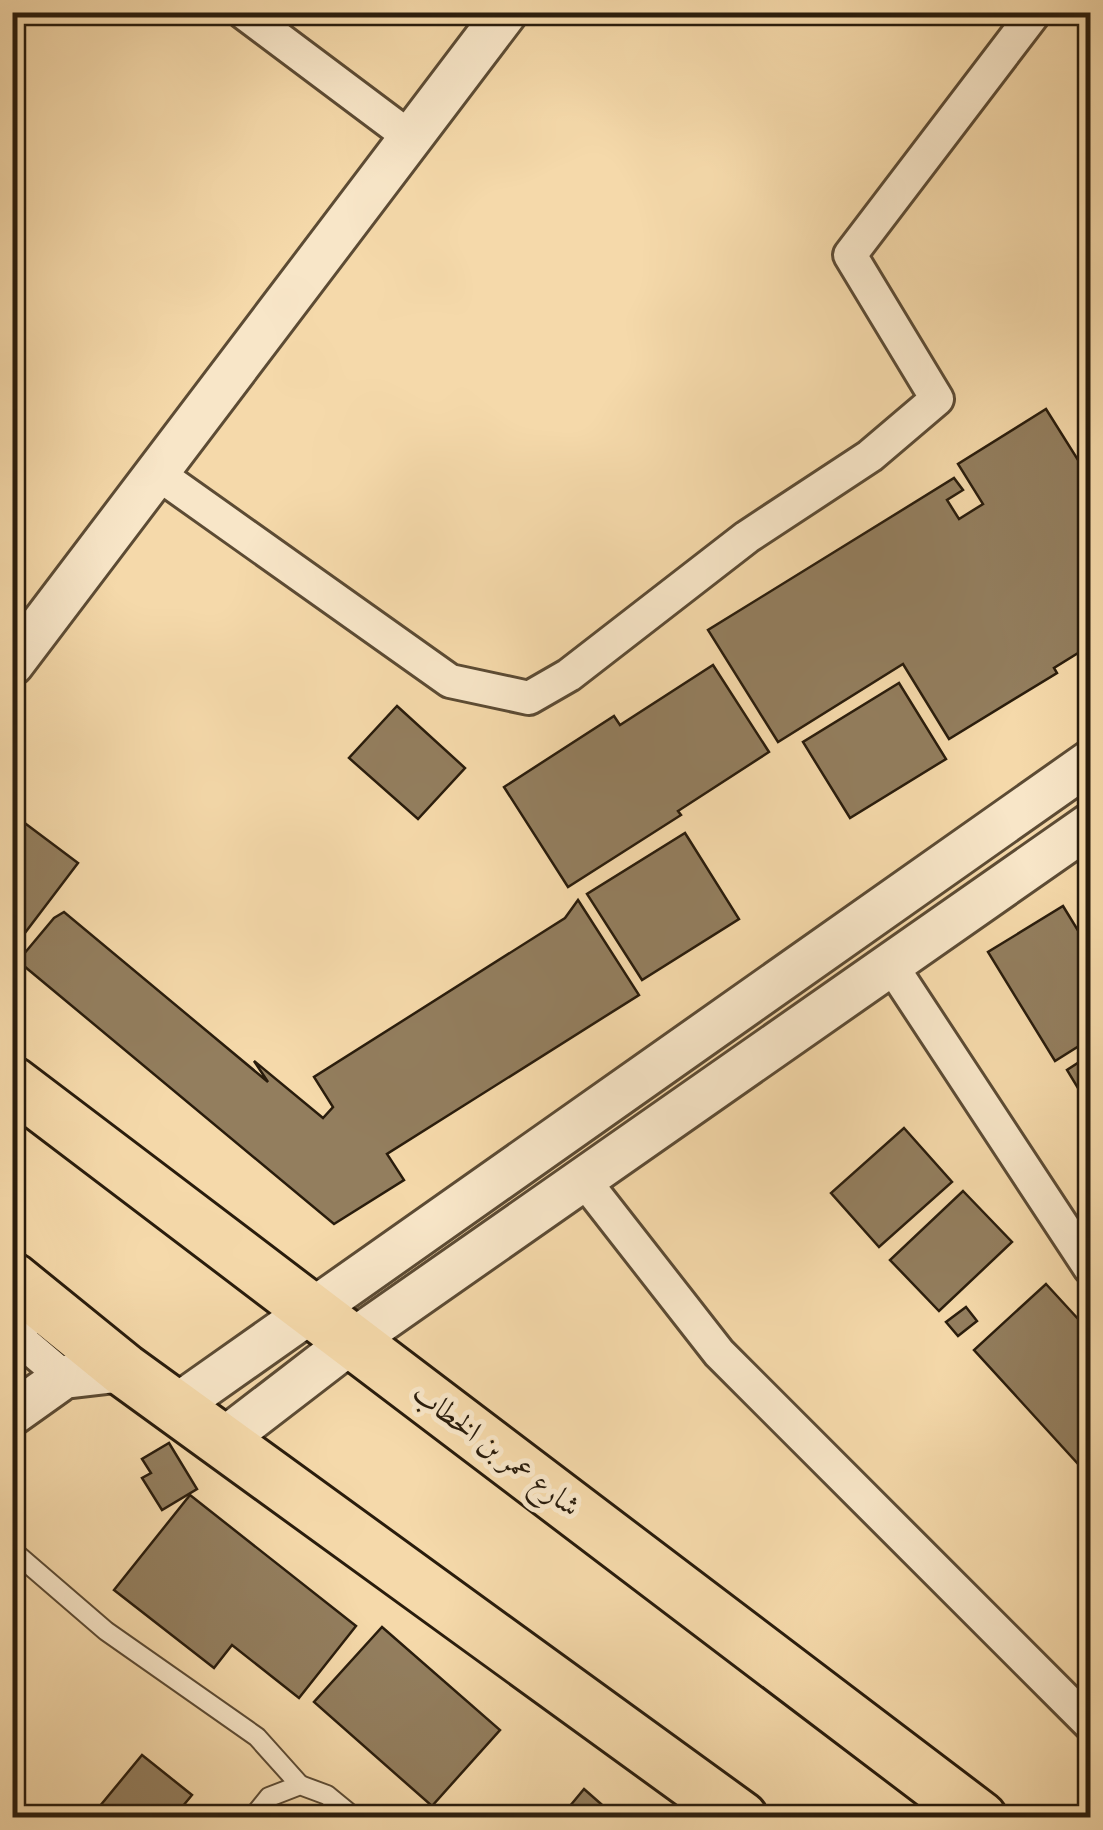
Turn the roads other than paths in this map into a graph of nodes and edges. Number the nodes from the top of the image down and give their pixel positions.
1 (243, 12) edge
2 (506, 12) edge
3 (1035, 12) edge
4 (411, 138) junction
5 (157, 473) junction
6 (12, 664) edge
7 (1090, 762) edge
8 (1090, 825) edge
9 (890, 965) junction
10 (12, 1082) edge
11 (583, 1179) junction
12 (1090, 1266) edge
13 (311, 1309) junction
14 (20, 1310) edge
15 (352, 1340) junction
16 (124, 1370) junction
17 (64, 1377) junction
18 (175, 1407) junction
19 (12, 1414) edge
20 (222, 1441) junction
21 (12, 1550) edge
22 (1090, 1724) edge
23 (300, 1785) junction
24 (252, 1818) edge
25 (355, 1818) edge
26 (741, 1818) edge
27 (980, 1818) edge

1 - 4 street
2 - 4 street
3 - 5 street
4 - 5 street
5 - 6 street
7 - 13 street
8 - 9 street
9 - 11 street
9 - 12 street
10 - 13 main road, شارع عمر بن الخطاب
11 - 15 street
11 - 22 street
13 - 15 main road, شارع عمر بن الخطاب
13 - 18 street
14 - 16 main road
14 - 17 street
15 - 20 street
15 - 27 main road, شارع عمر بن الخطاب
16 - 17 street
16 - 18 main road
17 - 19 street
18 - 20 main road
20 - 26 main road
21 - 23 lane
23 - 24 lane
23 - 25 lane

